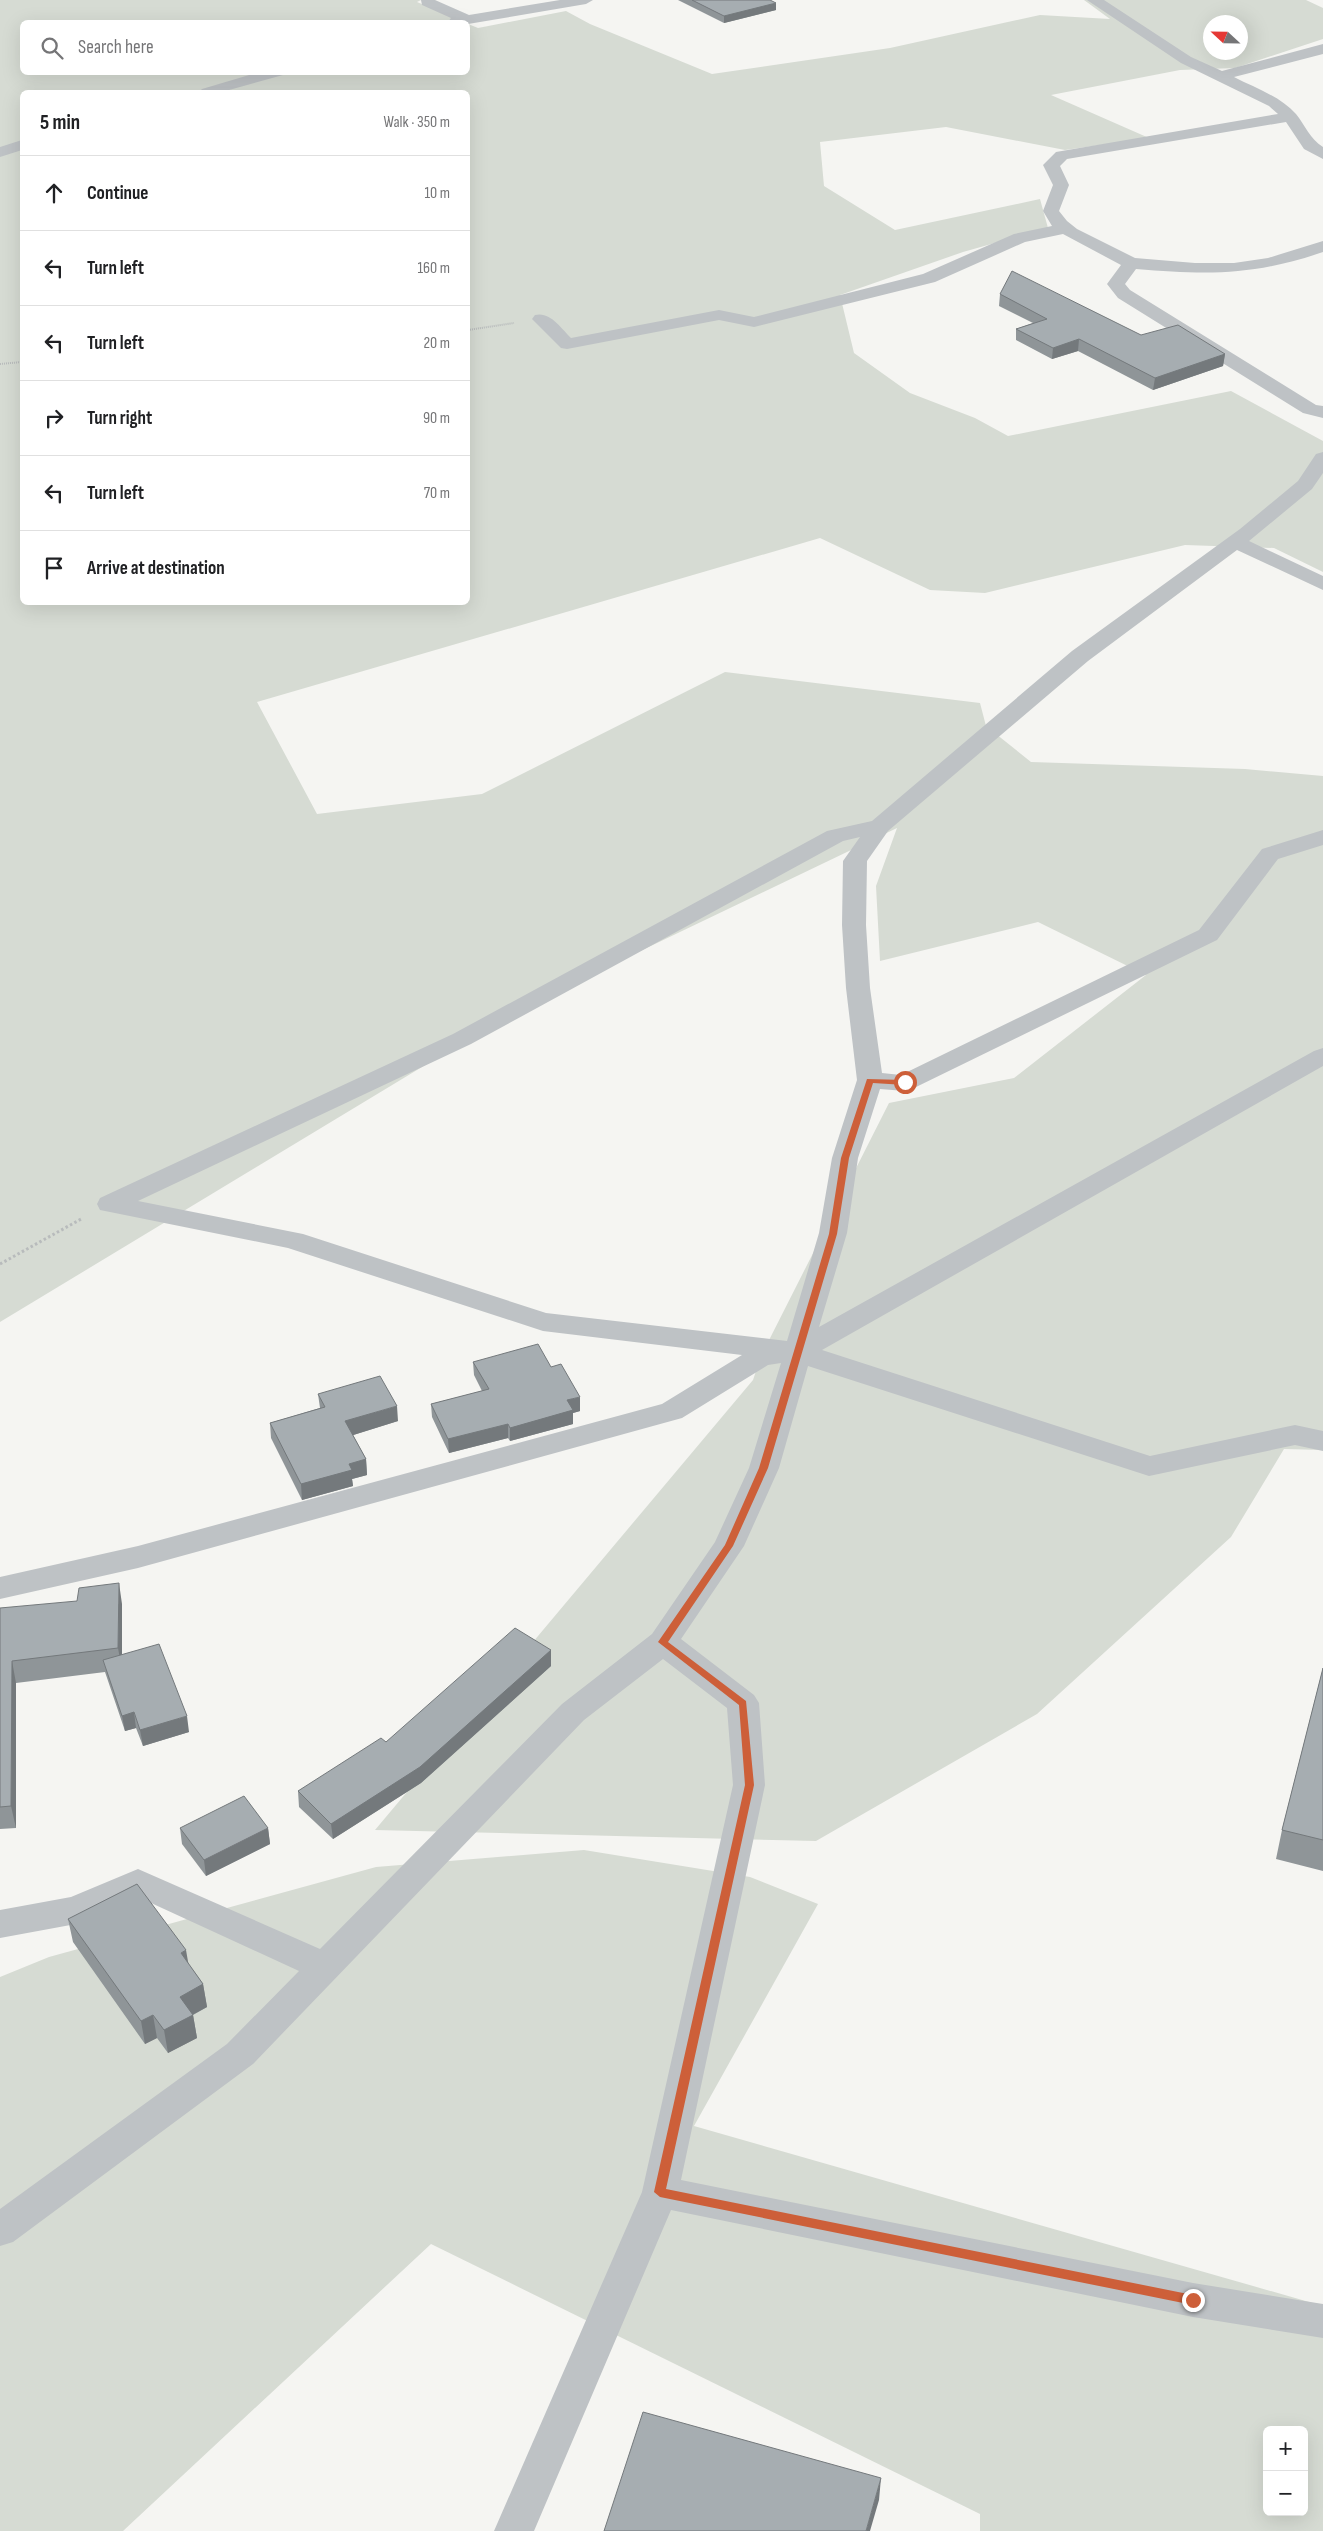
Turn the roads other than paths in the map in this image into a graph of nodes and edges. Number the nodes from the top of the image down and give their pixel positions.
1 (583, 0) edge
2 (1094, 0) edge
3 (427, 2) dead end
4 (458, 20) edge
5 (470, 20) edge
6 (1323, 49) edge
7 (267, 75) edge
8 (1218, 77) junction
9 (213, 90) edge
10 (1290, 117) junction
11 (20, 146) edge
12 (1, 151) edge
13 (1323, 154) edge
14 (1064, 229) junction
15 (1323, 246) edge
16 (1131, 263) junction
17 (541, 319) road end
18 (1323, 412) edge
19 (1323, 458) edge
20 (1236, 542) junction
21 (1323, 584) edge
22 (880, 826) junction
23 (1323, 837) edge
24 (1323, 1056) edge
25 (870, 1080) junction
26 (797, 1352) junction
27 (1323, 1441) edge
28 (0, 1588) edge
29 (663, 1642) junction
30 (0, 1924) edge
31 (325, 1967) junction
32 (660, 2192) junction
33 (0, 2230) edge
34 (1323, 2321) edge
35 (514, 2531) edge

1 - 5 street
2 - 8 street
3 - 4 street
6 - 8 street
7 - 9 street
8 - 10 street
10 - 13 street
10 - 14 street
11 - 12 street
14 - 16 street
14 - 17 street
15 - 16 street
16 - 18 street
19 - 20 street
20 - 21 street
20 - 22 street
22 - 25 street
22 - 26 street
23 - 25 street
24 - 26 street
25 - 26 street
26 - 27 street
26 - 28 street
26 - 29 street
29 - 31 street
29 - 32 street
30 - 31 street
31 - 33 street
32 - 34 street
32 - 35 street

